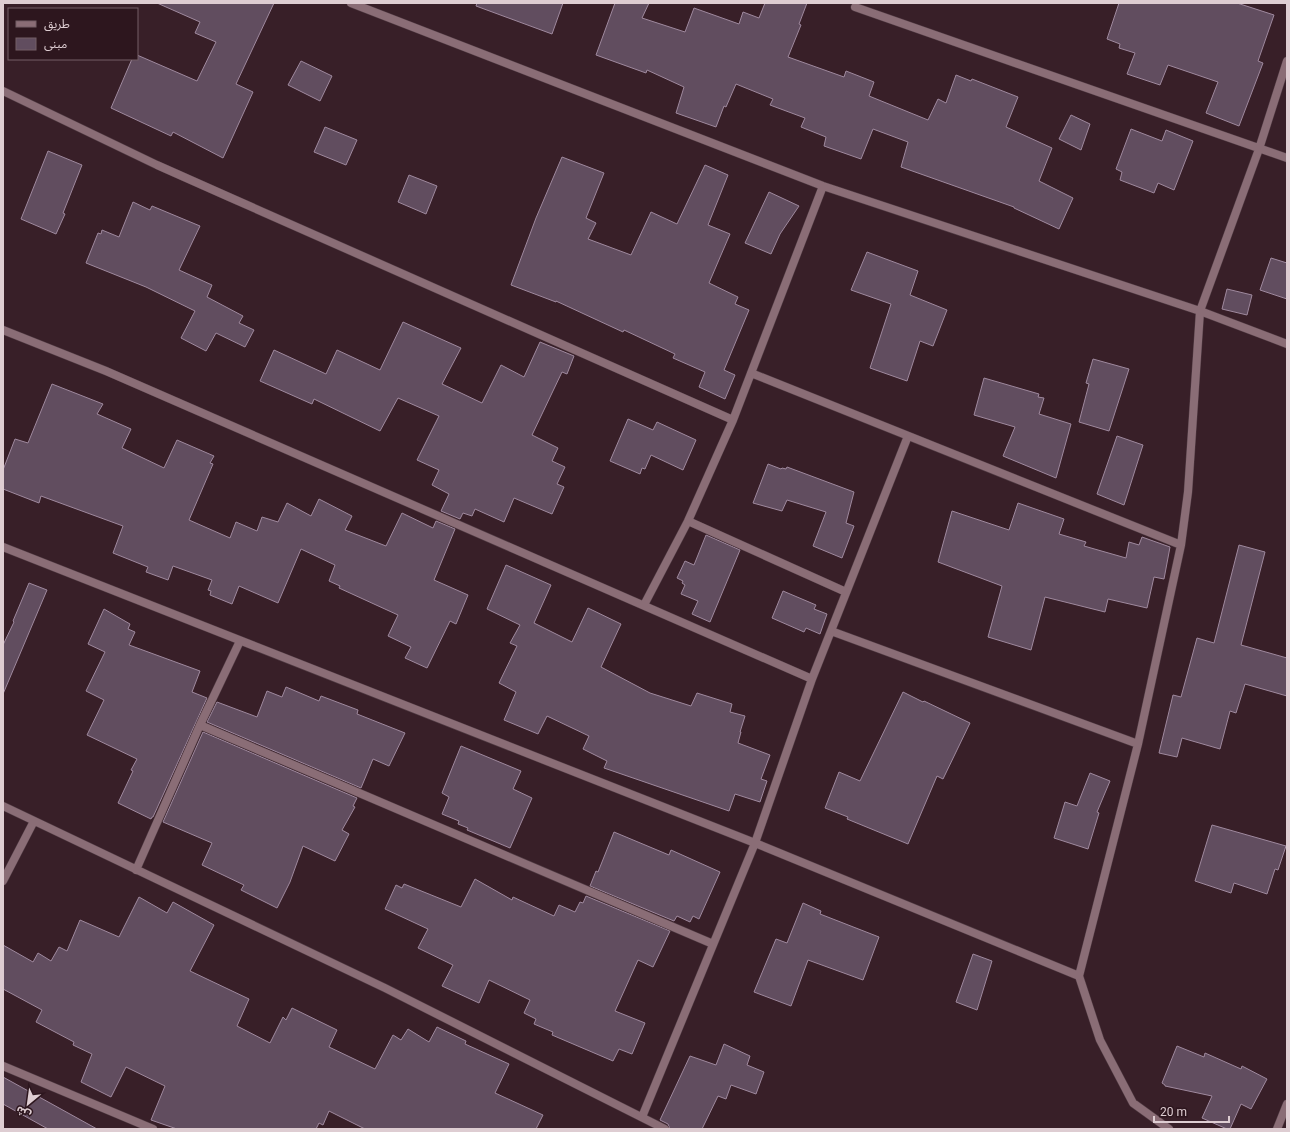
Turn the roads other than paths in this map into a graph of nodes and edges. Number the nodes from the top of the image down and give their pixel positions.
1 (351, 3) edge
2 (855, 7) dead end
3 (1287, 62) edge
4 (3, 91) edge
5 (1259, 149) junction
6 (1287, 158) edge
7 (823, 186) junction
8 (1200, 311) junction
9 (3, 330) edge
10 (1287, 344) edge
11 (751, 373) junction
12 (733, 420) junction
13 (908, 436) junction
14 (688, 521) junction
15 (1181, 545) junction
16 (3, 547) edge
17 (846, 592) junction
18 (644, 605) junction
19 (831, 631) junction
20 (240, 641) junction
21 (812, 679) junction
22 (200, 725) junction
23 (1138, 744) junction
24 (3, 806) edge
25 (34, 821) junction
26 (755, 843) junction
27 (136, 870) junction
28 (3, 881) edge
29 (713, 944) junction
30 (1079, 976) junction
31 (3, 1066) edge
32 (1287, 1104) edge
33 (642, 1117) junction
34 (153, 1129) edge
35 (665, 1129) edge
36 (1169, 1129) edge
37 (1277, 1129) edge

1 - 7 street
2 - 5 street
3 - 5 street
4 - 12 street
5 - 6 street
5 - 8 street
7 - 8 street
7 - 11 street
8 - 10 street
8 - 15 street
9 - 18 street
11 - 12 street
11 - 13 street
12 - 14 street
13 - 15 street
13 - 17 street
14 - 17 street
14 - 18 street
15 - 23 street
16 - 20 street
17 - 19 street
18 - 21 street
19 - 21 street
19 - 23 street
20 - 22 street
20 - 26 street
21 - 26 street
22 - 27 street
22 - 29 street
23 - 30 street
24 - 25 street
25 - 27 street
25 - 28 street
26 - 29 street
26 - 30 street
27 - 33 street
29 - 33 street
30 - 36 street
31 - 34 street
32 - 37 street
33 - 35 street

